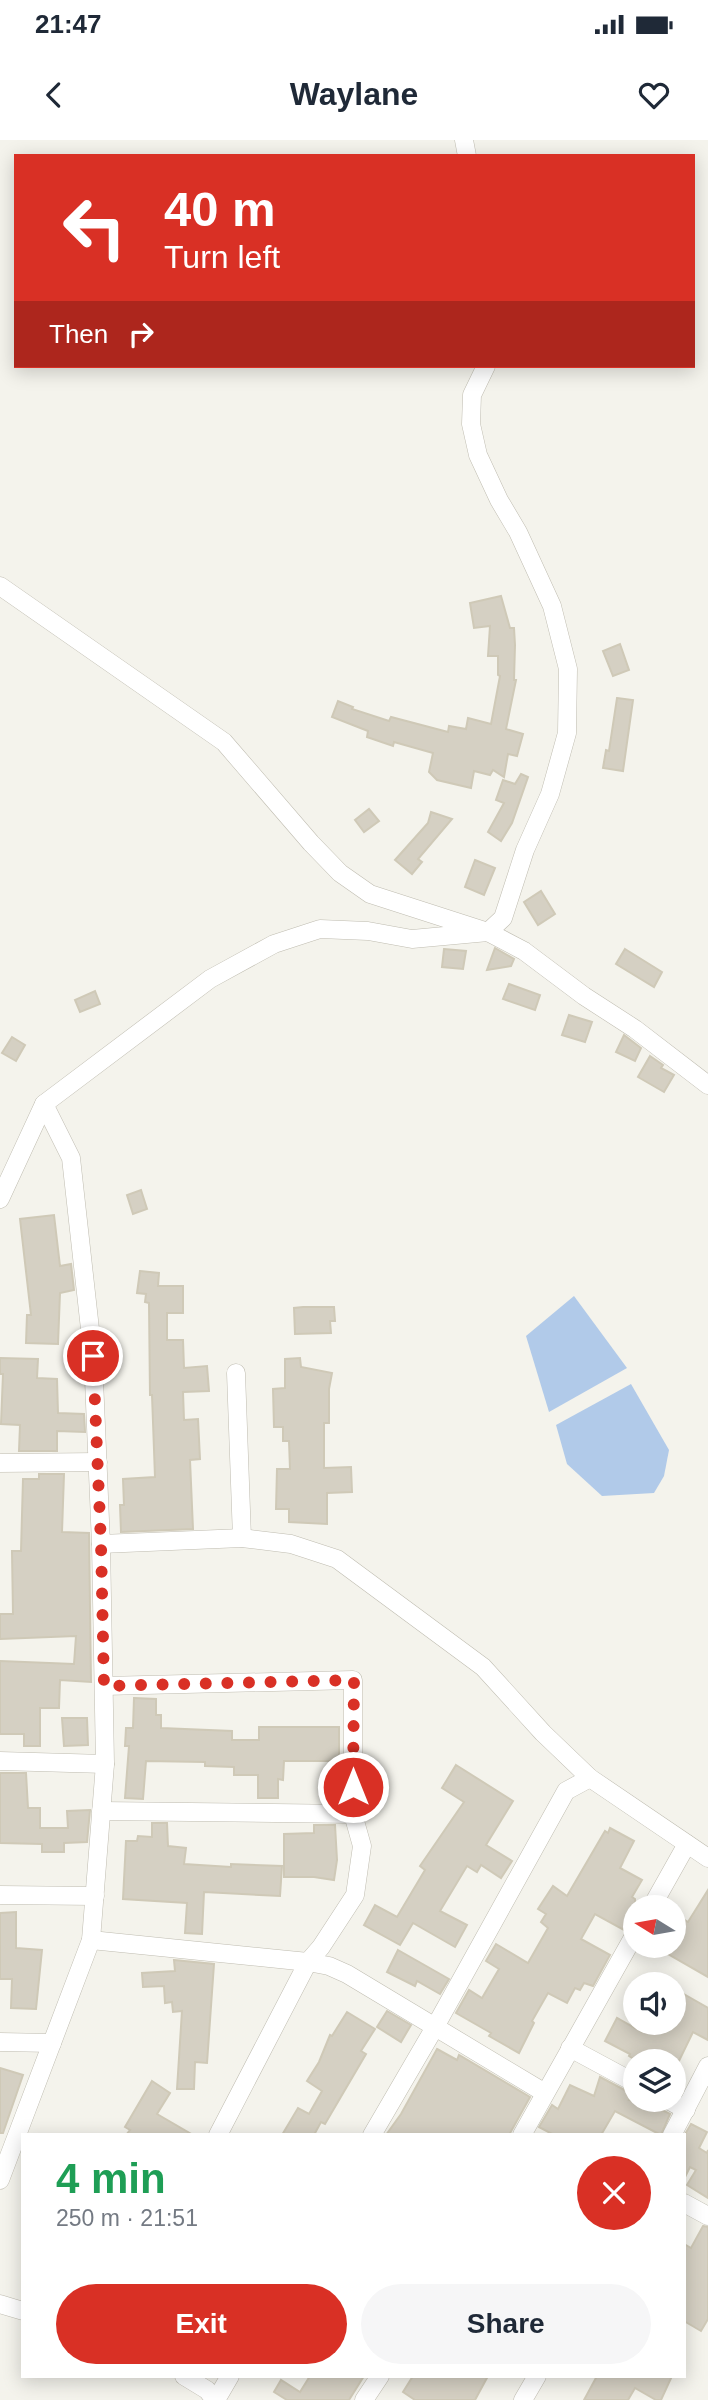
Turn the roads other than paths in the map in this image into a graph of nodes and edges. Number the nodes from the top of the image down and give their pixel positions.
1 (485, 368) edge
2 (0, 586) edge
3 (488, 932) junction
4 (708, 1085) edge
5 (44, 1104) junction
6 (0, 1199) edge
7 (236, 1373) dead end
8 (98, 1462) junction
9 (0, 1463) edge
10 (242, 1538) junction
11 (101, 1544) junction
12 (104, 1686) junction
13 (0, 1761) edge
14 (105, 1764) junction
15 (590, 1778) junction
16 (101, 1811) junction
17 (353, 1814) junction
18 (687, 1844) junction
19 (708, 1858) edge
20 (0, 1895) edge
21 (658, 1895) edge
22 (95, 1896) junction
23 (92, 1940) junction
24 (623, 1955) edge
25 (308, 1962) junction
26 (435, 2027) junction
27 (0, 2042) edge
28 (52, 2043) junction
29 (570, 2048) junction
30 (708, 2066) edge
31 (623, 2077) edge
32 (545, 2093) junction
33 (686, 2110) edge
34 (685, 2112) edge
35 (219, 2133) edge
36 (373, 2133) edge
37 (523, 2133) edge
38 (673, 2133) edge
39 (0, 2180) edge
40 (686, 2204) edge
41 (708, 2216) edge
42 (0, 2304) edge
43 (21, 2310) edge
44 (187, 2378) edge
45 (229, 2378) edge
46 (379, 2378) edge
47 (536, 2378) edge
48 (215, 2400) edge
49 (364, 2400) edge
50 (523, 2400) edge

1 - 3 street
2 - 3 street
3 - 4 street
3 - 5 street
5 - 6 street
5 - 8 street
7 - 10 street
8 - 9 street
8 - 11 street
10 - 11 street
10 - 15 street
11 - 12 street
12 - 14 street
12 - 17 street
13 - 14 street
14 - 16 street
15 - 18 street
15 - 26 street
16 - 17 street
16 - 22 street
17 - 25 street
18 - 19 street
18 - 21 street
20 - 22 street
22 - 23 street
23 - 25 street
23 - 28 street
24 - 29 street
25 - 26 street
25 - 35 street
26 - 32 street
26 - 36 street
27 - 28 street
28 - 39 street
29 - 31 street
29 - 32 street
30 - 33 street
32 - 37 street
34 - 38 street
40 - 41 street
42 - 43 street
44 - 48 street
45 - 48 street
46 - 49 street
47 - 50 street

